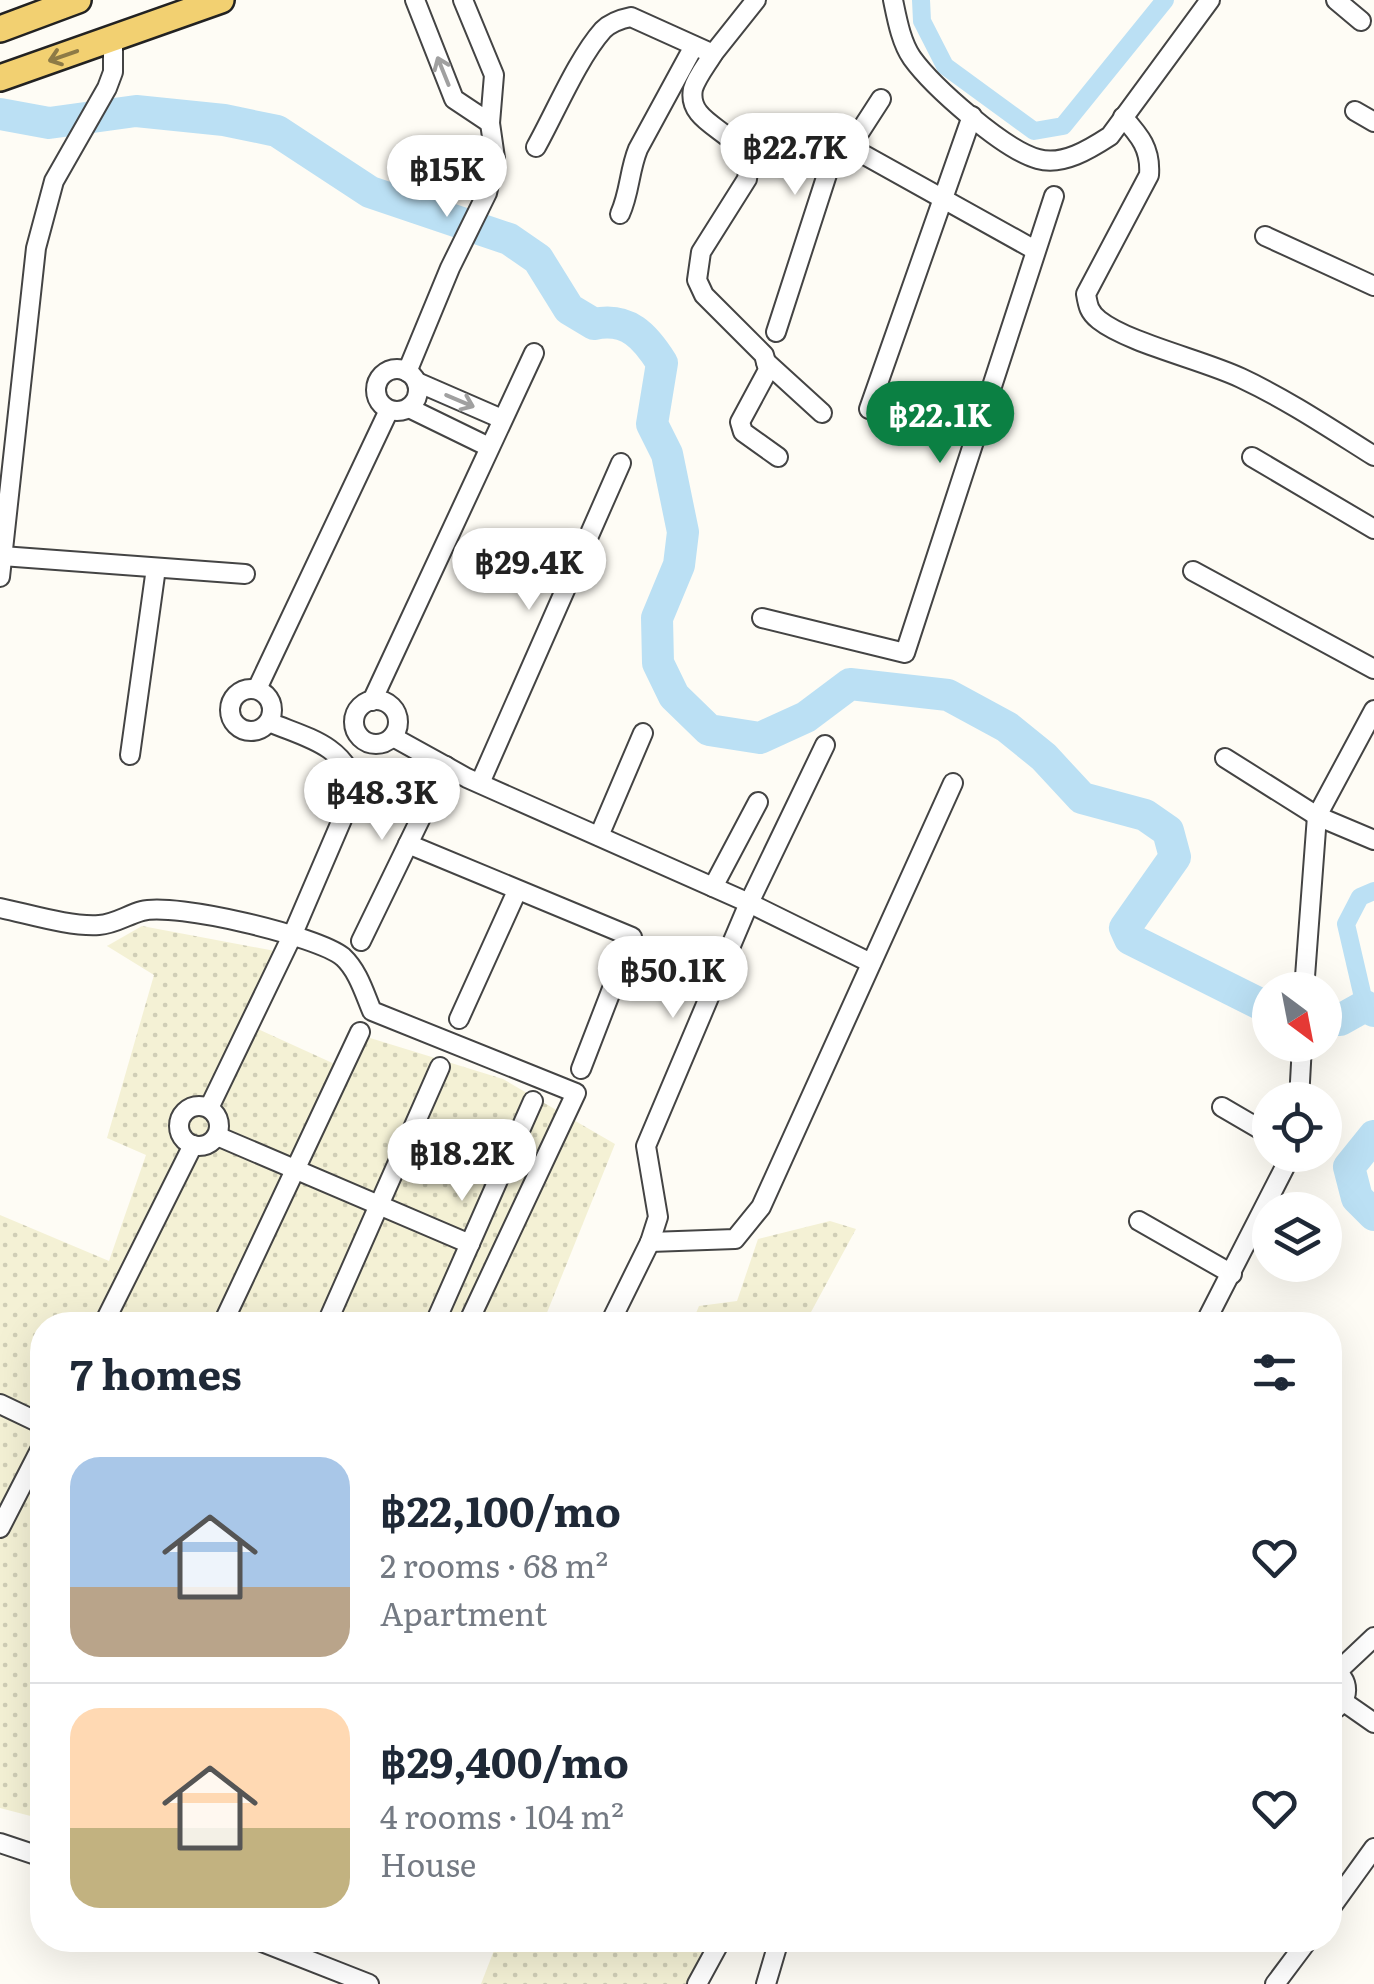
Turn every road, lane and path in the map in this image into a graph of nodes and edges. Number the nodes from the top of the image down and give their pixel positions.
1 (78, 0) edge
2 (220, 0) edge
3 (415, 0) edge
4 (464, 0) edge
5 (756, 0) edge
6 (893, 0) edge
7 (1210, 0) edge
8 (1336, 0) edge
9 (1361, 21) dead end
10 (0, 30) edge
11 (113, 39) junction
12 (694, 46) junction
13 (713, 54) junction
14 (0, 78) edge
15 (882, 99) dead end
16 (1356, 112) dead end
17 (972, 116) junction
18 (1123, 116) junction
19 (1374, 122) edge
20 (490, 124) junction
21 (536, 147) dead end
22 (850, 148) junction
23 (1054, 196) dead end
24 (943, 199) junction
25 (620, 214) dead end
26 (1264, 236) dead end
27 (1035, 250) junction
28 (1374, 286) edge
29 (776, 332) dead end
30 (534, 353) dead end
31 (766, 362) junction
32 (412, 377) junction
33 (409, 408) junction
34 (869, 409) dead end
35 (389, 410) junction
36 (822, 413) dead end
37 (502, 419) junction
38 (489, 447) junction
39 (1374, 456) edge
40 (778, 457) dead end
41 (1252, 457) dead end
42 (621, 463) dead end
43 (1374, 529) edge
44 (2, 556) edge
45 (156, 568) junction
46 (1192, 571) dead end
47 (245, 574) dead end
48 (0, 577) edge
49 (762, 618) dead end
50 (1374, 669) edge
51 (257, 690) junction
52 (372, 701) junction
53 (1374, 710) edge
54 (269, 722) junction
55 (643, 733) dead end
56 (392, 737) junction
57 (824, 745) dead end
58 (130, 755) dead end
59 (1225, 758) dead end
60 (446, 766) junction
61 (480, 783) junction
62 (952, 783) dead end
63 (758, 802) dead end
64 (1317, 816) junction
65 (599, 836) junction
66 (1374, 840) edge
67 (408, 844) junction
68 (713, 887) junction
69 (518, 891) junction
70 (750, 903) junction
71 (0, 908) edge
72 (292, 936) junction
73 (362, 941) dead end
74 (872, 963) junction
75 (1305, 972) edge
76 (459, 1019) dead end
77 (360, 1032) dead end
78 (440, 1068) dead end
79 (581, 1069) dead end
80 (533, 1101) dead end
81 (1222, 1107) dead end
82 (209, 1108) junction
83 (1252, 1125) edge
84 (217, 1136) junction
85 (192, 1145) junction
86 (295, 1169) junction
87 (1283, 1172) edge
88 (379, 1205) junction
89 (1139, 1221) dead end
90 (650, 1242) junction
91 (470, 1244) junction
92 (1232, 1274) junction
93 (109, 1312) edge
94 (228, 1312) edge
95 (332, 1312) edge
96 (440, 1312) edge
97 (473, 1312) edge
98 (615, 1312) edge
99 (1211, 1312) edge
100 (0, 1404) edge
101 (30, 1418) edge
102 (30, 1469) edge
103 (0, 1528) edge
104 (1374, 1636) edge
105 (1342, 1663) edge
106 (1342, 1709) edge
107 (1374, 1723) edge
108 (0, 1844) edge
109 (1374, 1848) edge
110 (30, 1853) edge
111 (1342, 1892) edge
112 (288, 1952) edge
113 (714, 1952) edge
114 (775, 1952) edge
115 (1299, 1952) edge
116 (369, 1984) edge
117 (697, 1984) edge
118 (766, 1984) edge
119 (1275, 1984) edge

1 - 10 main road
2 - 11 main road
20 -> 3 street
4 - 20 street
5 - 13 street
6 - 17 street
7 - 18 street
8 - 9 street
11 -> 14 main road
11 - 44 street
12 - 13 street
12 - 21 street
12 - 25 street
13 - 31 street
15 - 22 street
16 - 19 street
17 - 18 street
17 - 24 street
18 - 39 street
20 - 32 street
22 - 24 street
22 - 29 street
23 - 27 street
24 - 27 street
24 - 34 street
26 - 28 street
27 - 49 street
30 - 37 street
31 - 36 street
31 - 40 street
32 - 33 street
32 - 35 street
32 -> 37 street
33 - 35 street
33 - 38 street
35 - 51 street
37 - 38 street
38 - 52 street
41 - 43 street
42 - 61 street
44 - 45 street
44 - 48 street
45 - 47 street
45 - 58 street
46 - 50 street
51 - 54 street
51 - 54 street
52 - 56 street
52 - 56 street
53 - 64 street
54 - 72 street
55 - 65 street
56 - 60 street
57 - 70 street
59 - 64 street
60 - 61 street
60 - 67 street
61 - 65 street
62 - 74 street
63 - 68 street
64 - 66 street
64 - 75 street
65 - 68 street
67 - 69 street
67 - 73 street
68 - 70 street
69 - 76 street
69 - 79 street
70 - 74 street
70 - 90 street
71 - 72 street
72 - 82 street
72 - 97 street
74 - 90 street
77 - 86 street
78 - 88 street
80 - 91 street
81 - 83 street
82 - 84 street
82 - 85 street
84 - 85 street
84 - 86 street
85 - 93 street
86 - 88 street
86 - 94 street
87 - 92 street
88 - 91 street
88 - 95 street
89 - 92 street
90 - 98 street
91 - 96 street
92 - 99 street
100 - 101 street
102 - 103 street
104 - 105 street
106 - 107 street
108 - 110 street
109 - 111 street
112 - 116 street
113 - 117 street
114 - 118 street
115 - 119 street

